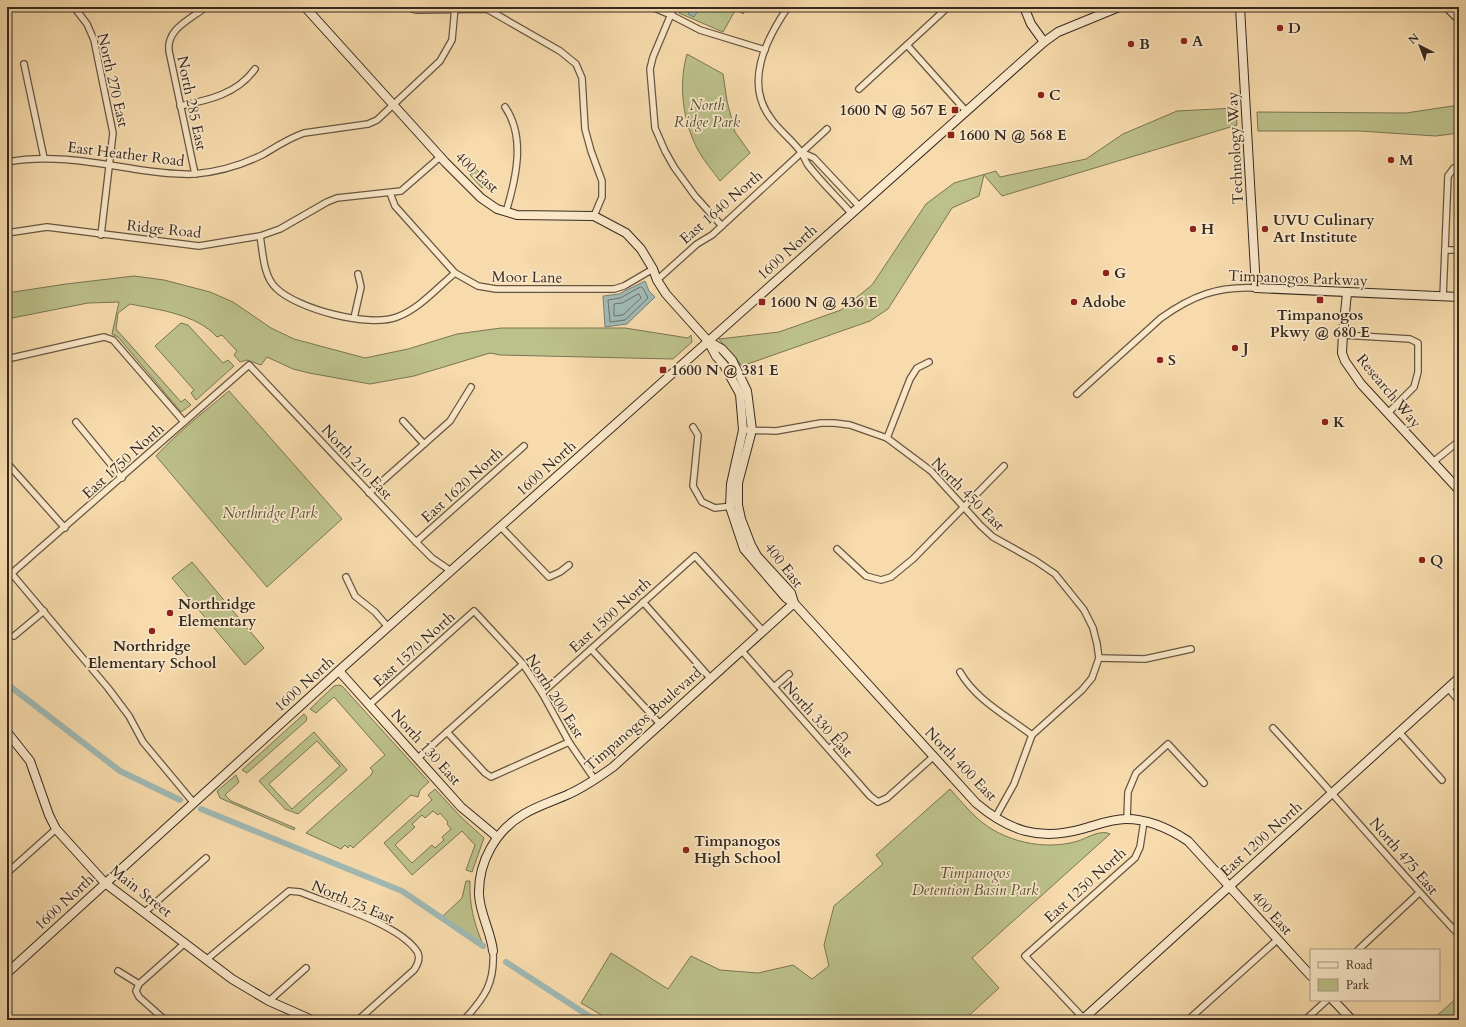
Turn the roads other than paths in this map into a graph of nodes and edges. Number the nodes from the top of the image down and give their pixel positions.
1 (206, 7) edge
2 (304, 7) edge
3 (405, 7) edge
4 (652, 7) edge
5 (674, 7) edge
6 (788, 7) edge
7 (948, 7) edge
8 (1024, 7) edge
9 (1119, 7) edge
10 (1240, 7) edge
11 (1447, 7) edge
12 (77, 8) edge
13 (455, 8) edge
14 (671, 15) junction
15 (1459, 20) edge
16 (1044, 42) junction
17 (907, 45) junction
18 (765, 50) junction
19 (24, 64) dead end
20 (256, 69) dead end
21 (859, 89) dead end
22 (394, 105) junction
23 (180, 106) junction
24 (505, 107) dead end
25 (966, 111) junction
26 (826, 129) dead end
27 (801, 152) junction
28 (440, 157) junction
29 (44, 158) junction
30 (7, 162) edge
31 (110, 165) junction
32 (1459, 167) edge
33 (195, 174) junction
34 (390, 193) junction
35 (859, 206) junction
36 (506, 212) junction
37 (851, 213) junction
38 (594, 216) junction
39 (722, 226) junction
40 (7, 233) edge
41 (101, 235) junction
42 (260, 236) junction
43 (1445, 250) junction
44 (1459, 250) edge
45 (653, 269) junction
46 (455, 273) junction
47 (358, 274) dead end
48 (657, 280) junction
49 (1256, 288) junction
50 (1347, 293) junction
51 (1443, 297) junction
52 (1459, 297) edge
53 (354, 318) junction
54 (1343, 335) junction
55 (708, 341) junction
56 (7, 359) edge
57 (929, 362) dead end
58 (249, 365) joint
59 (471, 387) dead end
60 (1077, 394) dead end
61 (1388, 413) junction
62 (403, 421) dead end
63 (76, 422) dead end
64 (184, 422) junction
65 (693, 427) dead end
66 (748, 430) junction
67 (887, 438) junction
68 (1459, 440) edge
69 (424, 444) junction
70 (524, 446) dead end
71 (1433, 462) junction
72 (7, 463) edge
73 (1004, 466) dead end
74 (122, 478) junction
75 (1459, 490) edge
76 (369, 493) junction
77 (734, 506) junction
78 (964, 508) junction
79 (501, 527) junction
80 (65, 528) junction
81 (416, 542) junction
82 (837, 549) dead end
83 (569, 565) dead end
84 (7, 568) edge
85 (451, 571) junction
86 (12, 573) junction
87 (346, 577) dead end
88 (643, 602) junction
89 (794, 603) junction
90 (44, 611) junction
91 (474, 611) joint
92 (388, 627) junction
93 (763, 631) junction
94 (14, 636) dead end
95 (591, 649) junction
96 (1191, 649) dead end
97 (742, 651) junction
98 (1099, 658) junction
99 (523, 664) junction
100 (339, 671) junction
101 (960, 672) dead end
102 (789, 674) dead end
103 (712, 678) junction
104 (1459, 678) edge
105 (774, 687) junction
106 (1448, 688) junction
107 (542, 693) junction
108 (1459, 700) edge
109 (369, 705) junction
110 (661, 725) junction
111 (1273, 728) dead end
112 (7, 732) edge
113 (447, 732) junction
114 (1399, 732) junction
115 (1032, 735) junction
116 (844, 736) dead end
117 (569, 742) junction
118 (829, 749) junction
119 (934, 756) junction
120 (418, 758) junction
121 (595, 780) junction
122 (1442, 780) dead end
123 (1204, 783) dead end
124 (1333, 793) junction
125 (193, 802) junction
126 (995, 818) junction
127 (1127, 819) junction
128 (1144, 821) junction
129 (56, 828) junction
130 (498, 837) junction
131 (206, 858) dead end
132 (7, 873) edge
133 (105, 882) junction
134 (1229, 886) junction
135 (1419, 893) junction
136 (145, 912) junction
137 (1459, 935) edge
138 (1277, 940) junction
139 (185, 943) junction
140 (1359, 949) edge
141 (493, 951) joint
142 (206, 960) junction
143 (306, 968) dead end
144 (118, 971) dead end
145 (7, 974) edge
146 (1310, 975) edge
147 (140, 984) junction
148 (269, 1001) junction
149 (1326, 1001) edge
150 (1334, 1001) edge
151 (299, 1017) edge
152 (1083, 1019) edge
153 (165, 1020) edge
154 (312, 1020) edge
155 (358, 1020) edge
156 (464, 1020) edge
157 (1188, 1020) edge
158 (1305, 1020) edge
159 (1352, 1020) edge

1 - 23 street, North 285 East
2 - 22 street, 400 East
3 - 13 street
4 - 14 street
5 - 14 street
6 - 18 street
7 - 17 street
8 - 16 street
9 - 16 street, 1600 North
10 - 49 street, Technology Way
11 - 15 street
12 - 31 street, North 270 East
13 - 22 street, East Heather Road
13 - 38 street
14 - 18 street
14 - 39 street
16 - 25 street, 1600 North
17 - 21 street
17 - 25 street
18 - 27 street
19 - 29 street
20 - 23 street
22 - 28 street, 400 East
22 - 33 street, East Heather Road
23 - 33 street, North 285 East
24 - 36 street
25 - 35 street, 1600 North
26 - 27 street, East 1640 North
27 - 35 street
27 - 37 street
27 - 39 street, East 1640 North
28 - 34 street, Ridge Road
28 - 36 street, 400 East
29 - 30 street, East Heather Road
29 - 31 street, East Heather Road
31 - 33 street, East Heather Road
31 - 41 street, North 270 East
32 - 43 street
34 - 42 street, Ridge Road
34 - 46 street, Moor Lane
35 - 37 street, 1600 North
36 - 38 street, 400 East
37 - 55 street, 1600 North
38 - 45 street, 400 East
39 - 48 street, East 1640 North
40 - 41 street, Ridge Road
41 - 42 street, Ridge Road
42 - 53 street
43 - 44 street
43 - 51 street
45 - 46 street, Moor Lane
45 - 48 street, 400 East
46 - 53 street
47 - 53 street
48 - 55 street, 400 East
49 - 50 street, Timpanogos Parkway
49 - 60 street, Timpanogos Parkway
50 - 51 street, Timpanogos Parkway
50 - 54 street, Research Way
51 - 52 street, Timpanogos Parkway
54 - 61 street, Research Way
54 - 61 street
55 - 66 street, 400 East
55 - 79 street, 1600 North
56 - 64 street
57 - 67 street
58 - 64 street, East 1750 North
58 - 76 street, North 210 East
59 - 69 street
61 - 71 street, Research Way
62 - 69 street
63 - 74 street
64 - 74 street, East 1750 North
65 - 77 street
66 - 67 street, North 450 East
66 - 77 street, 400 East
67 - 78 street, North 450 East
68 - 71 street
69 - 76 street
70 - 81 street, East 1620 North
71 - 75 street, Research Way
72 - 80 street
73 - 78 street
74 - 80 street, East 1750 North
76 - 81 street, North 210 East
77 - 89 street, 400 East
78 - 82 street
78 - 98 street, North 450 East
79 - 83 street
79 - 85 street, 1600 North
80 - 86 street, East 1750 North
81 - 85 street, North 210 East
84 - 86 street
85 - 92 street, 1600 North
86 - 90 street
87 - 92 street
88 - 93 street, East 1500 North
88 - 95 street, East 1500 North
88 - 103 street
89 - 93 street, Timpanogos Boulevard
89 - 119 street, North 400 East
90 - 94 street
90 - 125 street
91 - 99 street, North 200 East
91 - 109 street, East 1570 North
92 - 100 street, 1600 North
93 - 97 street, Timpanogos Boulevard
95 - 107 street, East 1500 North
95 - 110 street
96 - 98 street
97 - 103 street, Timpanogos Boulevard
97 - 105 street, North 330 East
98 - 115 street
99 - 107 street, North 200 East
99 - 113 street
100 - 109 street, North 130 East
100 - 125 street, 1600 North
101 - 115 street
102 - 105 street
103 - 110 street, Timpanogos Boulevard
104 - 106 street, East 1200 North
105 - 118 street, North 330 East
106 - 108 street
106 - 114 street, East 1200 North
107 - 117 street, North 200 East
109 - 120 street, North 130 East
110 - 121 street, Timpanogos Boulevard
111 - 124 street, North 475 East
112 - 129 street, Main Street
113 - 117 street
113 - 120 street
114 - 122 street
114 - 124 street, East 1200 North
115 - 126 street
116 - 118 street
117 - 121 street, North 200 East
118 - 119 street, North 330 East
119 - 126 street, North 400 East
120 - 130 street, North 130 East
121 - 130 street, Timpanogos Boulevard
123 - 127 street
124 - 134 street, East 1200 North
124 - 135 street, North 475 East
125 - 133 street, 1600 North
126 - 127 street, North 400 East
127 - 128 street, North 400 East
128 - 134 street, North 400 East
128 - 152 street, East 1250 North
129 - 132 street
129 - 133 street, Main Street
130 - 141 street, Timpanogos Boulevard
131 - 136 street
133 - 136 street, Main Street
133 - 145 street, 1600 North
134 - 138 street, 400 East
134 - 152 street, East 1200 North
135 - 137 street, North 475 East
135 - 140 street
136 - 139 street, Main Street
138 - 146 street, 400 East
138 - 157 street
139 - 142 street, Main Street
139 - 147 street
141 - 156 street
142 - 148 street, Main Street
142 - 155 street, North 75 East
143 - 148 street
144 - 147 street
147 - 153 street
148 - 151 street, Main Street
149 - 158 street
150 - 159 street
151 - 154 street, Main Street

